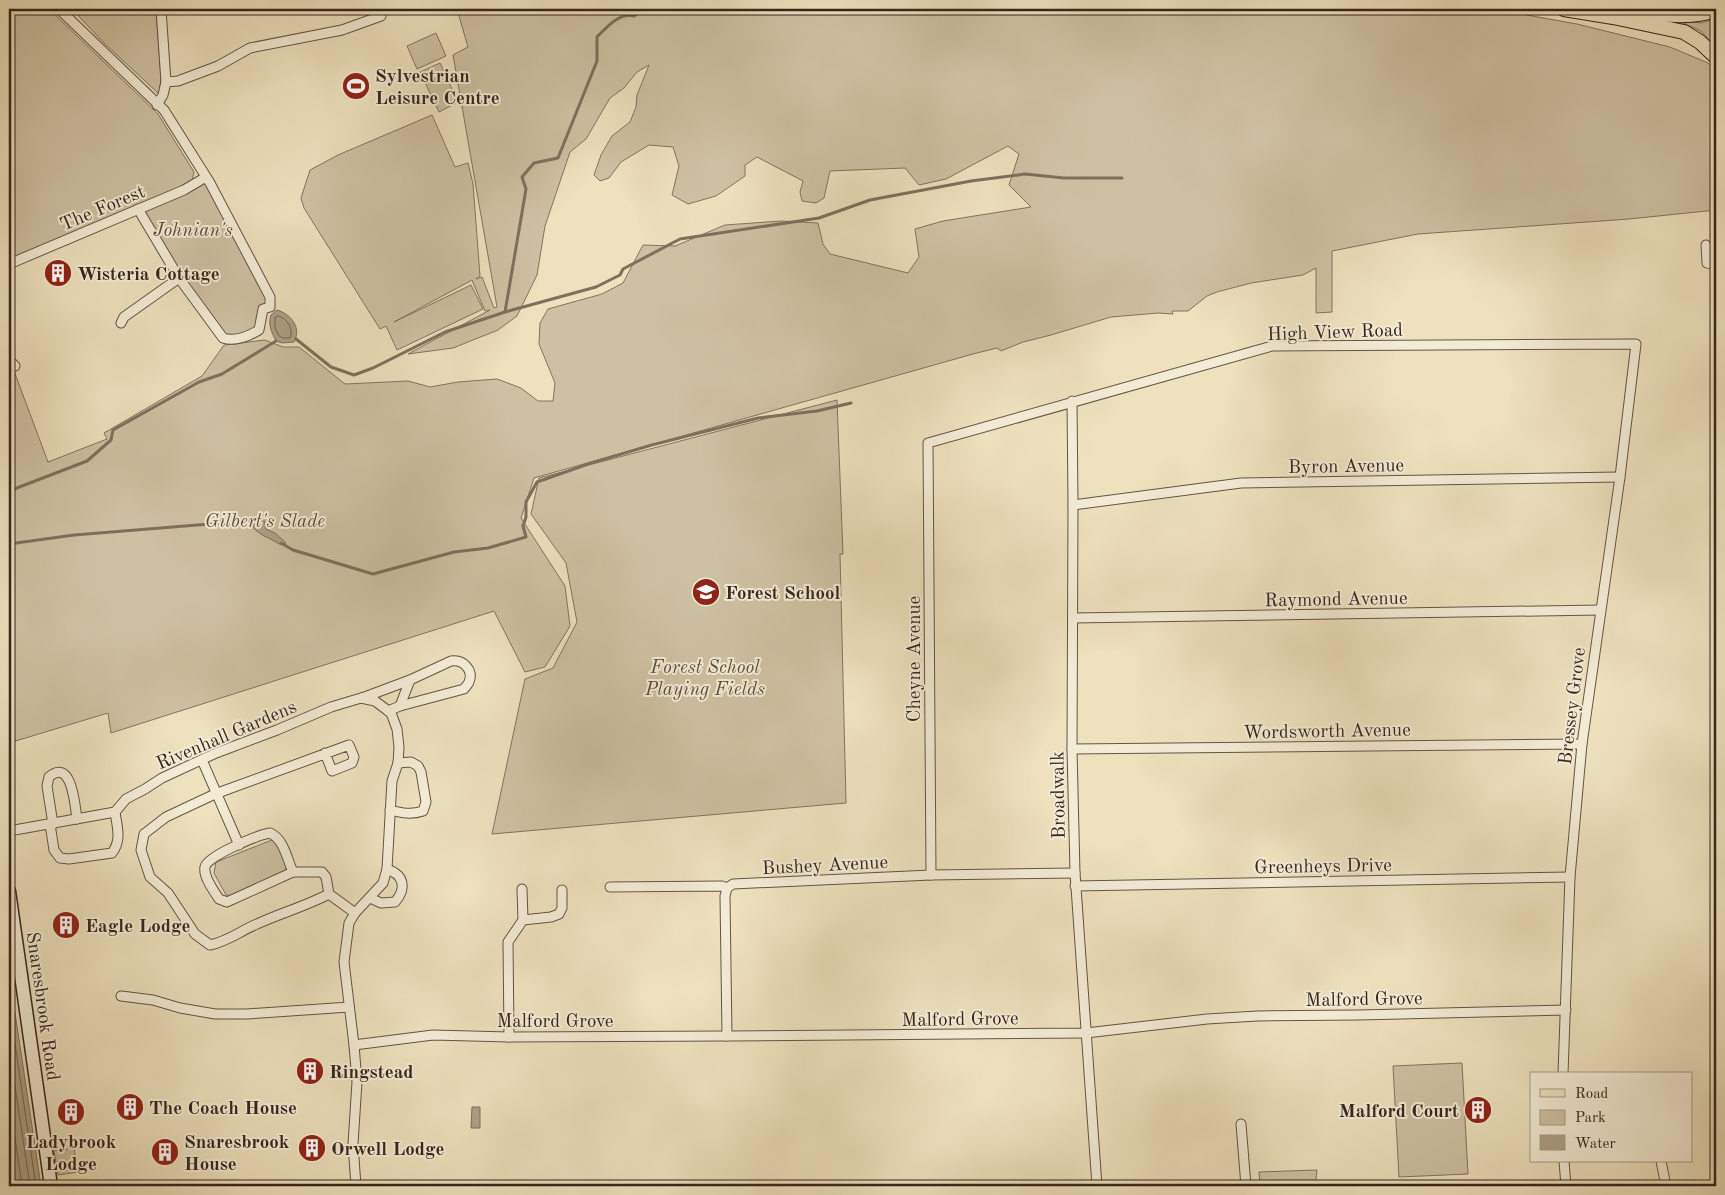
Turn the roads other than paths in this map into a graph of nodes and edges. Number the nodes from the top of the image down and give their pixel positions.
1 (59, 9) edge
2 (161, 9) edge
3 (1564, 9) edge
4 (1618, 10) edge
5 (1716, 10) edge
6 (380, 16) dead end
7 (1716, 57) edge
8 (166, 82) junction
9 (157, 104) junction
10 (206, 177) junction
11 (138, 209) junction
12 (1706, 245) dead end
13 (9, 264) edge
14 (1716, 265) edge
15 (179, 278) junction
16 (121, 323) dead end
17 (1636, 344) joint
18 (1072, 402) junction
19 (928, 443) joint
20 (1620, 477) junction
21 (1073, 505) junction
22 (1600, 610) junction
23 (1073, 618) junction
24 (410, 680) junction
25 (362, 698) junction
26 (400, 706) junction
27 (388, 711) junction
28 (1716, 743) edge
29 (1582, 744) junction
30 (1072, 749) junction
31 (325, 753) dead end
32 (202, 760) junction
33 (398, 763) junction
34 (216, 794) junction
35 (390, 810) junction
36 (115, 812) junction
37 (77, 819) junction
38 (51, 824) junction
39 (9, 831) edge
40 (239, 845) junction
41 (1716, 865) edge
42 (1716, 869) edge
43 (387, 870) junction
44 (293, 872) junction
45 (1075, 873) junction
46 (931, 875) junction
47 (1570, 876) junction
48 (1075, 886) junction
49 (610, 888) dead end
50 (727, 888) junction
51 (522, 889) dead end
52 (562, 890) dead end
53 (9, 891) edge
54 (329, 894) junction
55 (370, 898) junction
56 (355, 913) junction
57 (522, 920) junction
58 (121, 996) dead end
59 (349, 1006) junction
60 (1566, 1010) junction
61 (1086, 1032) junction
62 (727, 1036) junction
63 (509, 1037) junction
64 (354, 1045) junction
65 (1563, 1072) edge
66 (1241, 1124) dead end
67 (1564, 1162) edge
68 (1661, 1162) edge
69 (51, 1186) edge
70 (356, 1186) edge
71 (1097, 1186) edge
72 (1246, 1186) edge
73 (1566, 1186) edge
74 (1666, 1186) edge

1 - 9 street
2 - 8 street
3 - 4 main road
4 - 5 main road
4 - 7 main road
6 - 8 street
8 - 9 street
9 - 10 street
10 - 11 street, The Forest
10 - 15 street
11 - 13 street, The Forest
11 - 15 street
12 - 14 street
15 - 16 street
17 - 18 street, High View Road
17 - 20 street, Bressey Grove
18 - 19 street, High View Road
18 - 21 street, Broadwalk
19 - 46 street, Cheyne Avenue
20 - 21 street, Byron Avenue
20 - 22 street, Bressey Grove
21 - 23 street, Broadwalk
22 - 23 street, Raymond Avenue
22 - 29 street, Bressey Grove
23 - 30 street, Broadwalk
24 - 25 street
24 - 26 street
24 - 26 street
25 - 27 street, Rivenhall Gardens
25 - 32 street, Rivenhall Gardens
26 - 27 street
27 - 33 street
28 - 41 street
29 - 30 street, Wordsworth Avenue
29 - 47 street, Bressey Grove
30 - 45 street, Broadwalk
31 - 34 street
32 - 34 street
32 - 36 street, Rivenhall Gardens
33 - 35 street
33 - 35 street
34 - 40 street
34 - 54 street
35 - 43 street
36 - 37 street
36 - 38 street
37 - 38 street
37 - 38 street
38 - 39 street
40 - 44 street
40 - 44 street
41 - 42 street
43 - 55 street
43 - 55 street
44 - 54 street
45 - 46 street, Bushey Avenue
45 - 48 street, Broadwalk
46 - 50 street, Bushey Avenue
47 - 48 street, Greenheys Drive
47 - 60 street, Bressey Grove
48 - 61 street, Broadwalk
49 - 50 street, Bushey Avenue
50 - 62 street
51 - 57 street
52 - 57 street
53 - 69 street, Snaresbrook Road
54 - 56 street
55 - 56 street
56 - 59 street
57 - 63 street
58 - 59 street
59 - 64 street
60 - 61 street, Malford Grove
60 - 65 street, Bressey Grove
61 - 62 street, Malford Grove
61 - 71 street, Broadwalk
62 - 63 street, Malford Grove
63 - 64 street, Malford Grove
64 - 70 street
66 - 72 street
67 - 73 street
68 - 74 street

